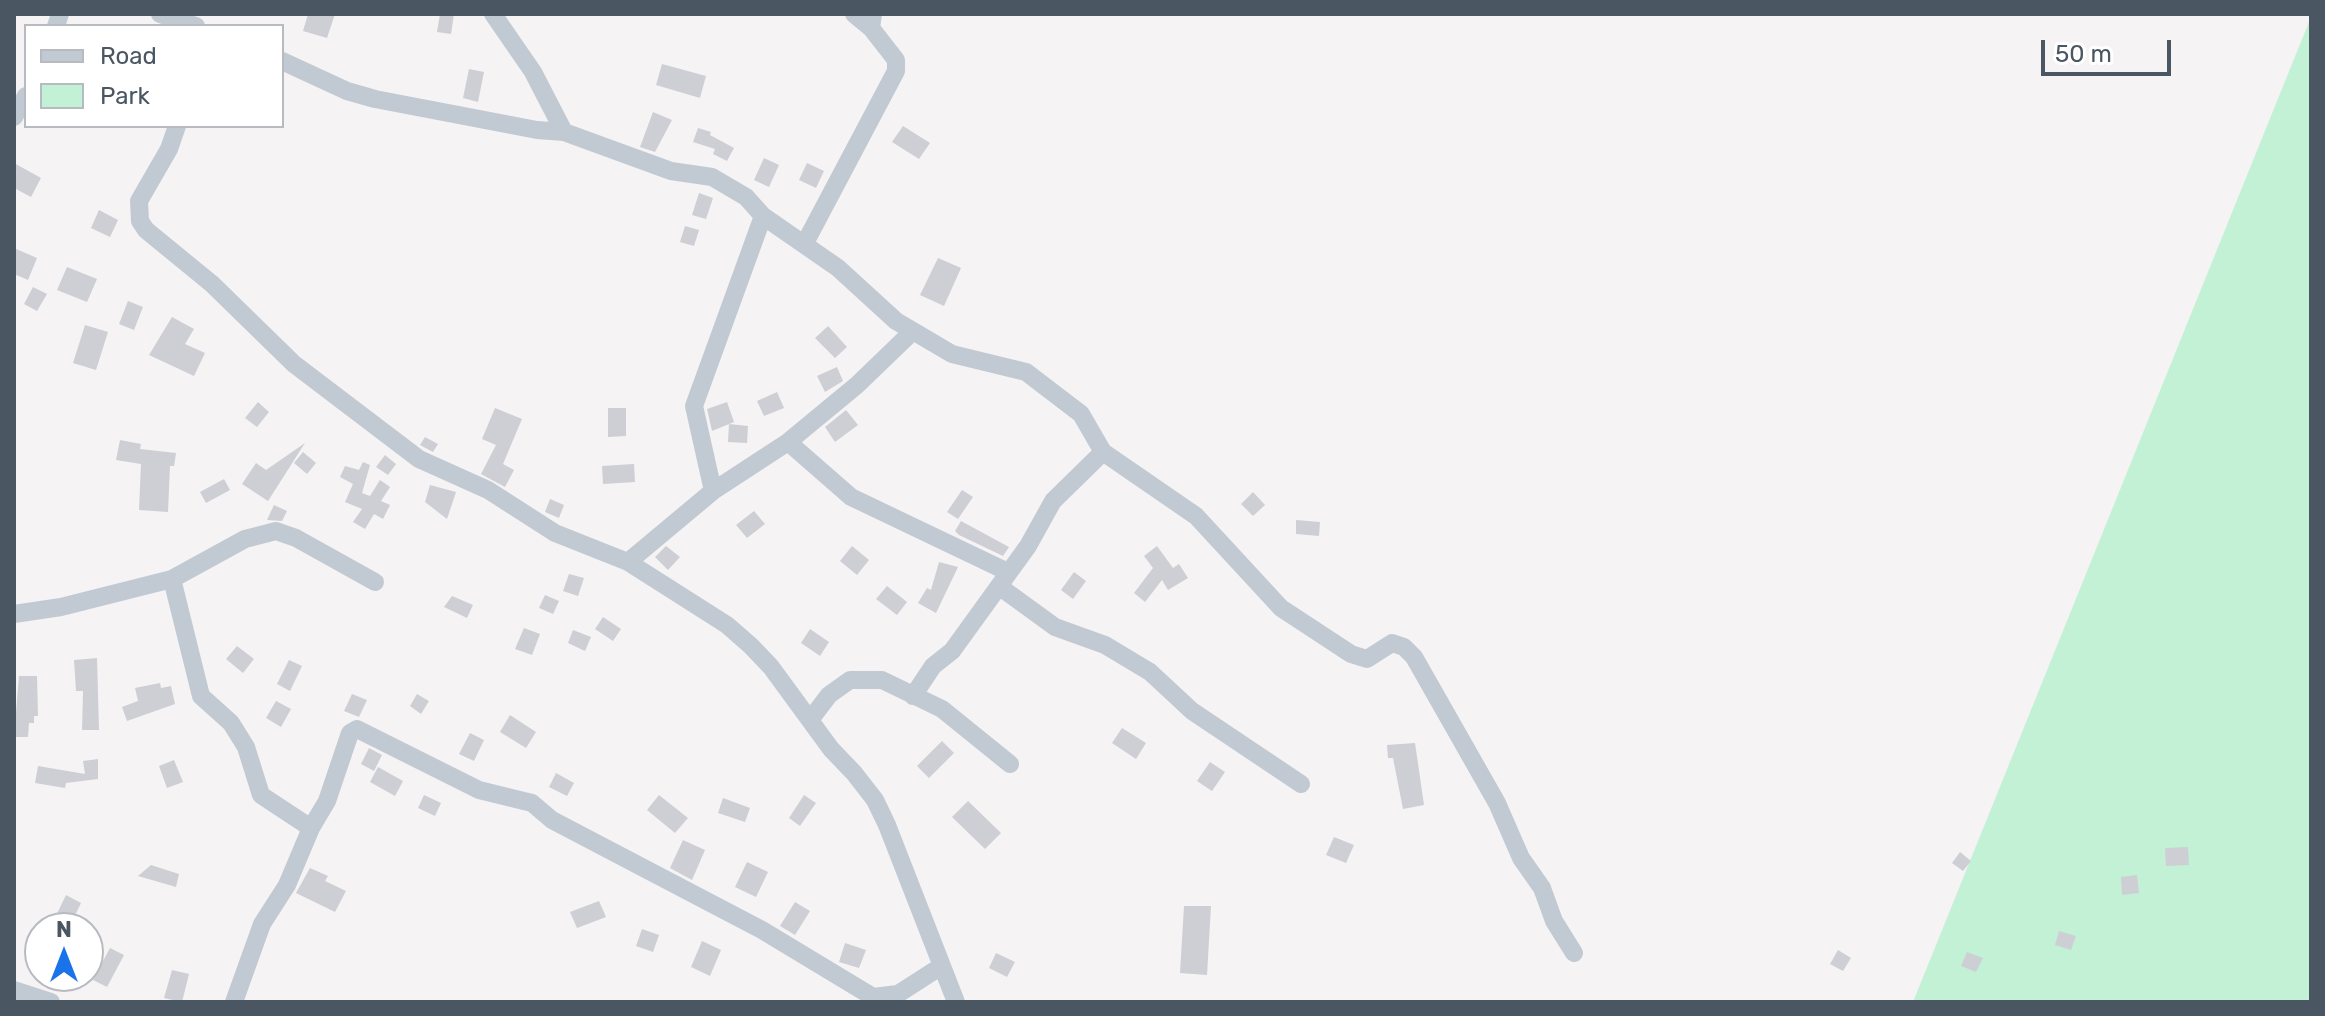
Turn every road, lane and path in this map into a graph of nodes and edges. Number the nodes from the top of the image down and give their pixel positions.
1 (160, 14) edge
2 (493, 14) edge
3 (854, 14) edge
4 (872, 21) edge
5 (191, 24) edge
6 (284, 62) edge
7 (24, 100) edge
8 (14, 117) edge
9 (176, 128) edge
10 (564, 132) junction
11 (763, 216) junction
12 (805, 243) junction
13 (913, 331) junction
14 (788, 442) junction
15 (1103, 452) junction
16 (713, 491) junction
17 (628, 562) junction
18 (172, 579) junction
19 (1004, 580) junction
20 (375, 582) dead end
21 (14, 614) edge
22 (913, 696) junction
23 (810, 720) junction
24 (1010, 764) dead end
25 (1301, 784) dead end
26 (311, 828) junction
27 (1574, 953) dead end
28 (940, 967) junction
29 (14, 990) edge
30 (51, 1002) edge
31 (234, 1002) edge
32 (956, 1002) edge

1 - 5 street
2 - 10 street
3 - 4 street
4 - 12 street
6 - 10 street
7 - 8 street
9 - 17 street
10 - 11 street
11 - 12 street
11 - 16 street
12 - 13 street
13 - 14 street
13 - 15 street
14 - 16 street
14 - 19 street
15 - 19 street
15 - 27 street
16 - 17 street
17 - 23 street
18 - 20 street
18 - 21 street
18 - 26 street
19 - 22 street
19 - 25 street
22 - 23 street
22 - 24 street
23 - 28 street
26 - 28 street
26 - 31 street
28 - 32 street
29 - 30 street

